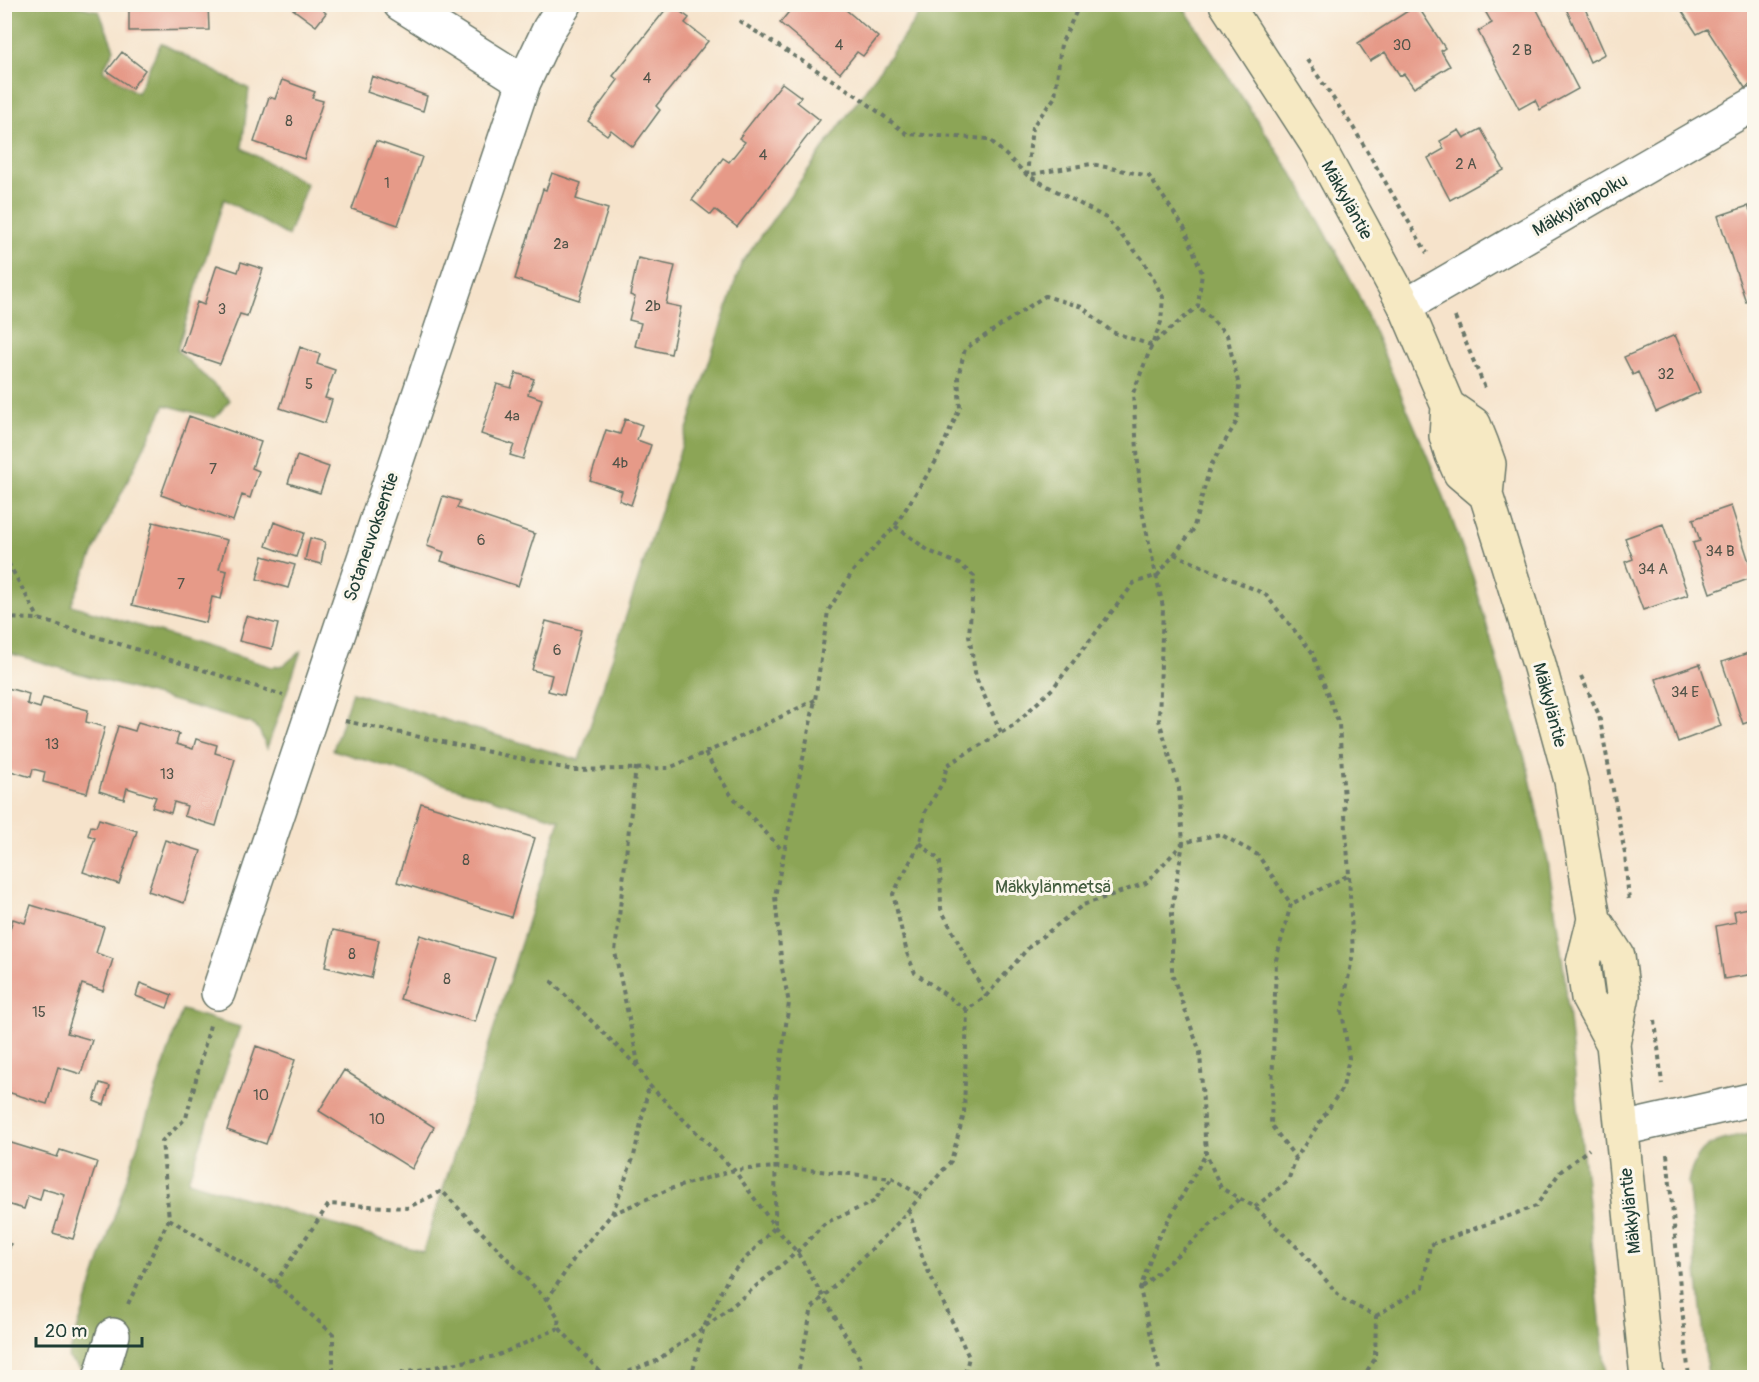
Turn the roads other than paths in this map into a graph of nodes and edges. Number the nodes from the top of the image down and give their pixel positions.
1 (400, 4) edge
2 (565, 4) edge
3 (1226, 4) edge
4 (525, 82) junction
5 (1755, 104) edge
6 (1405, 306) junction
7 (218, 993) road end
8 (1755, 1100) edge
9 (1622, 1129) junction
10 (114, 1335) road end
11 (100, 1377) edge
12 (1647, 1377) edge

1 - 4 street
2 - 4 street, Sotaneuvoksentie
3 - 6 street, Mäkkyläntie
4 - 7 street, Sotaneuvoksentie
5 - 6 street, Mäkkylänpolku
6 - 9 street, Mäkkyläntie
8 - 9 street
9 - 12 street, Mäkkyläntie
10 - 11 street

